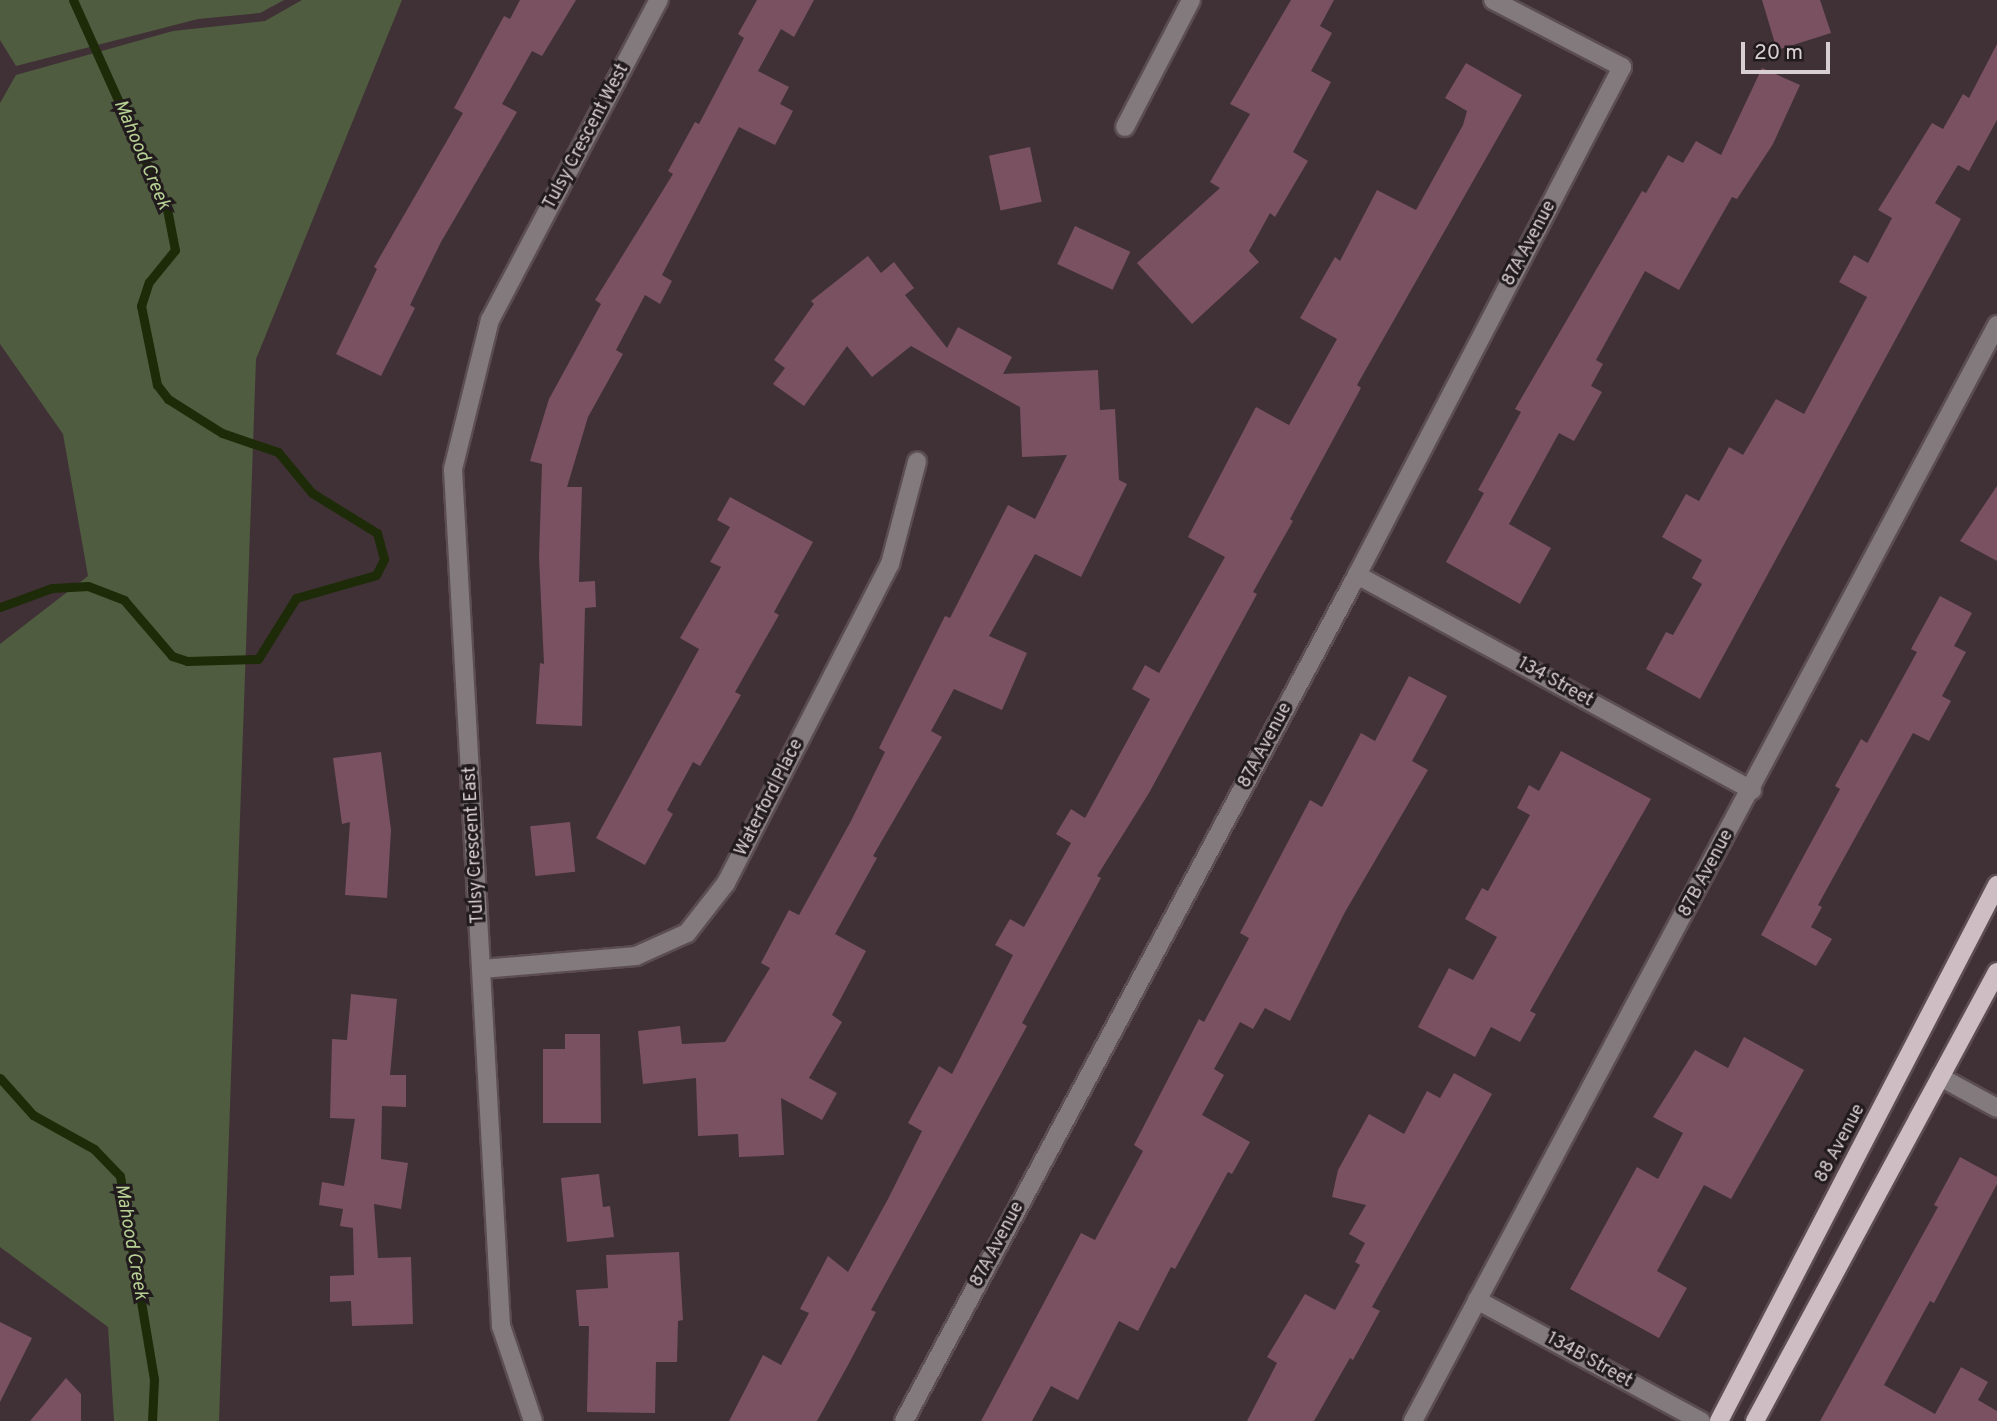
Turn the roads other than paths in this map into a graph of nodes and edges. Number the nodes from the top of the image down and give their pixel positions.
1 (659, 0) edge
2 (1191, 0) edge
3 (1493, 0) edge
4 (1125, 127) dead end
5 (515, 274) joint
6 (1997, 325) edge
7 (918, 462) dead end
8 (1357, 575) junction
9 (1752, 790) junction
10 (1997, 885) edge
11 (482, 969) junction
12 (1997, 972) edge
13 (1940, 1077) junction
14 (1997, 1108) edge
15 (1477, 1300) junction
16 (533, 1421) edge
17 (904, 1421) edge
18 (1413, 1421) edge
19 (1701, 1421) edge
20 (1719, 1421) edge
21 (1755, 1421) edge

1 - 5 street, Tulsy Crescent West
2 - 4 street
3 - 8 street, 87A Avenue
5 - 11 street, Tulsy Crescent East
6 - 9 street, 87B Avenue
7 - 11 street, Waterford Place
8 - 9 street, 134 Street
8 - 17 street, 87A Avenue
9 - 15 street, 87B Avenue
10 - 20 main road, 88 Avenue
11 - 16 street, Tulsy Crescent East
12 - 13 main road
13 - 14 street
13 - 21 main road
15 - 18 street, 87B Avenue
15 - 19 street, 134B Street

